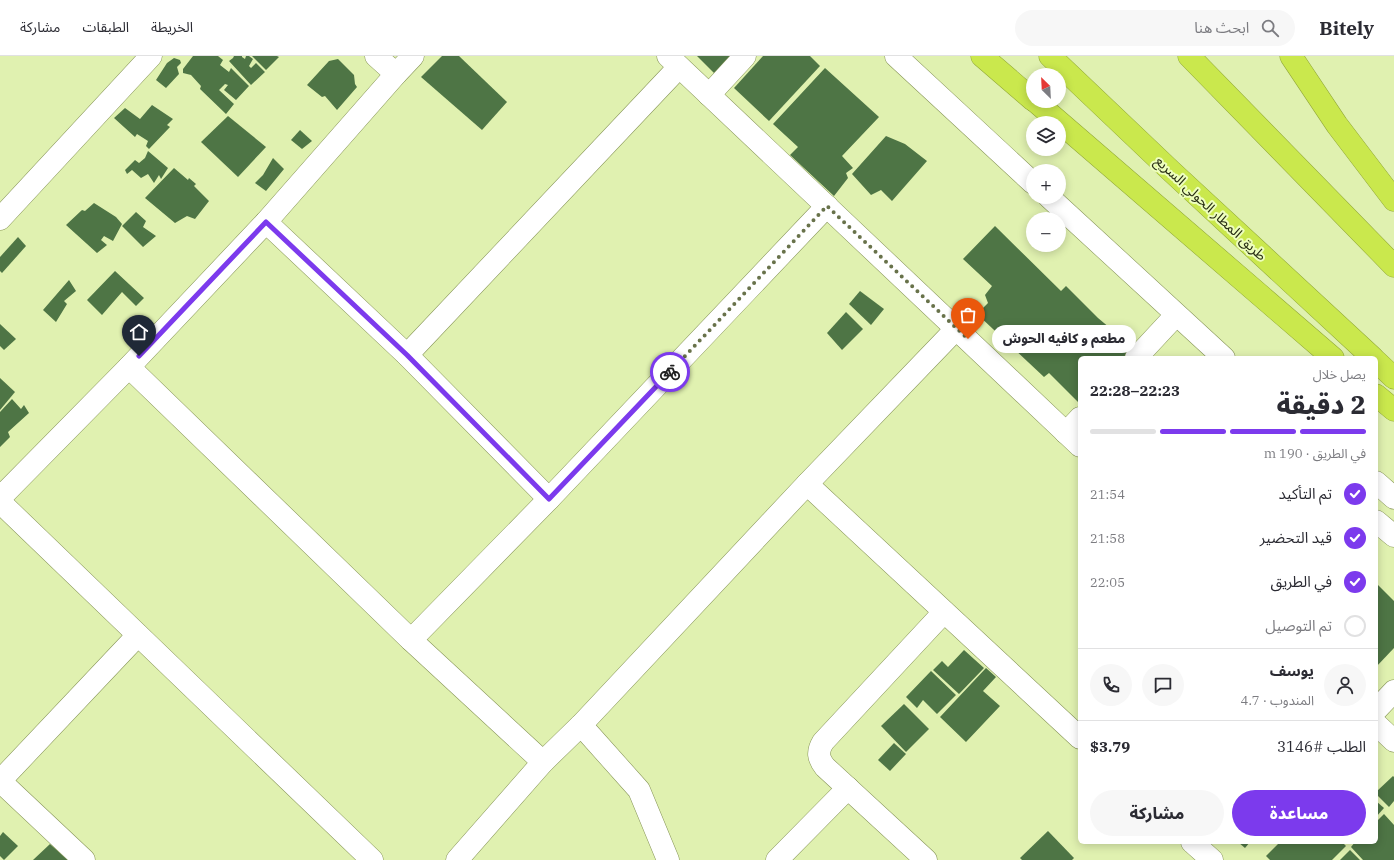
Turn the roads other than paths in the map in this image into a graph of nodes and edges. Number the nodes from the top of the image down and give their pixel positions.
1 (152, 56) edge
2 (376, 56) edge
3 (414, 56) edge
4 (745, 56) edge
5 (896, 56) edge
6 (982, 56) edge
7 (1050, 56) edge
8 (1189, 56) edge
9 (1291, 56) edge
10 (673, 61) edge
11 (396, 74) junction
12 (1026, 93) edge
13 (709, 95) junction
14 (1043, 108) edge
15 (1026, 176) edge
16 (1394, 200) edge
17 (1057, 204) edge
18 (827, 206) junction
19 (0, 219) edge
20 (266, 222) junction
21 (1394, 266) edge
22 (1176, 315) junction
23 (956, 328) junction
24 (407, 355) junction
25 (1138, 356) edge
26 (1222, 356) edge
27 (1331, 356) edge
28 (1371, 356) edge
29 (1378, 363) edge
30 (129, 367) junction
31 (1394, 378) edge
32 (1378, 397) edge
33 (1394, 410) edge
34 (1075, 432) edge
35 (807, 484) junction
36 (1378, 484) edge
37 (0, 498) edge
38 (1394, 498) edge
39 (549, 499) junction
40 (0, 502) edge
41 (1378, 522) edge
42 (1394, 536) edge
43 (944, 612) junction
44 (138, 635) junction
45 (411, 640) junction
46 (1394, 691) edge
47 (1378, 708) edge
48 (580, 725) junction
49 (1378, 726) edge
50 (1078, 736) edge
51 (1394, 741) edge
52 (543, 762) junction
53 (0, 781) edge
54 (848, 788) junction
55 (1194, 844) edge
56 (84, 860) edge
57 (372, 860) edge
58 (457, 860) edge
59 (668, 860) edge
60 (777, 860) edge
61 (926, 860) edge
62 (1212, 860) edge

1 - 19 street
2 - 11 street
3 - 11 street
4 - 13 street
5 - 15 street
6 - 12 highway
7 - 28 highway, طريق المطار الحولي السريع
8 - 21 highway
9 - 16 highway
10 - 13 street
10 - 24 street
11 - 20 street
13 - 18 street
14 - 27 highway
17 - 22 street
18 - 23 street
18 - 39 street
20 - 24 street
20 - 30 street
22 - 25 street
22 - 26 street
23 - 34 street
23 - 35 street
24 - 39 street
29 - 31 highway
30 - 37 street
30 - 45 street
32 - 33 highway
35 - 43 street
35 - 48 street
36 - 38 street
39 - 45 street
40 - 44 street
41 - 42 street
43 - 50 street
43 - 54 street
44 - 53 street
44 - 57 street
45 - 52 street
46 - 47 street
48 - 52 street
48 - 59 street
49 - 51 street
52 - 58 street
53 - 56 street
54 - 60 street
54 - 61 street
55 - 62 street

